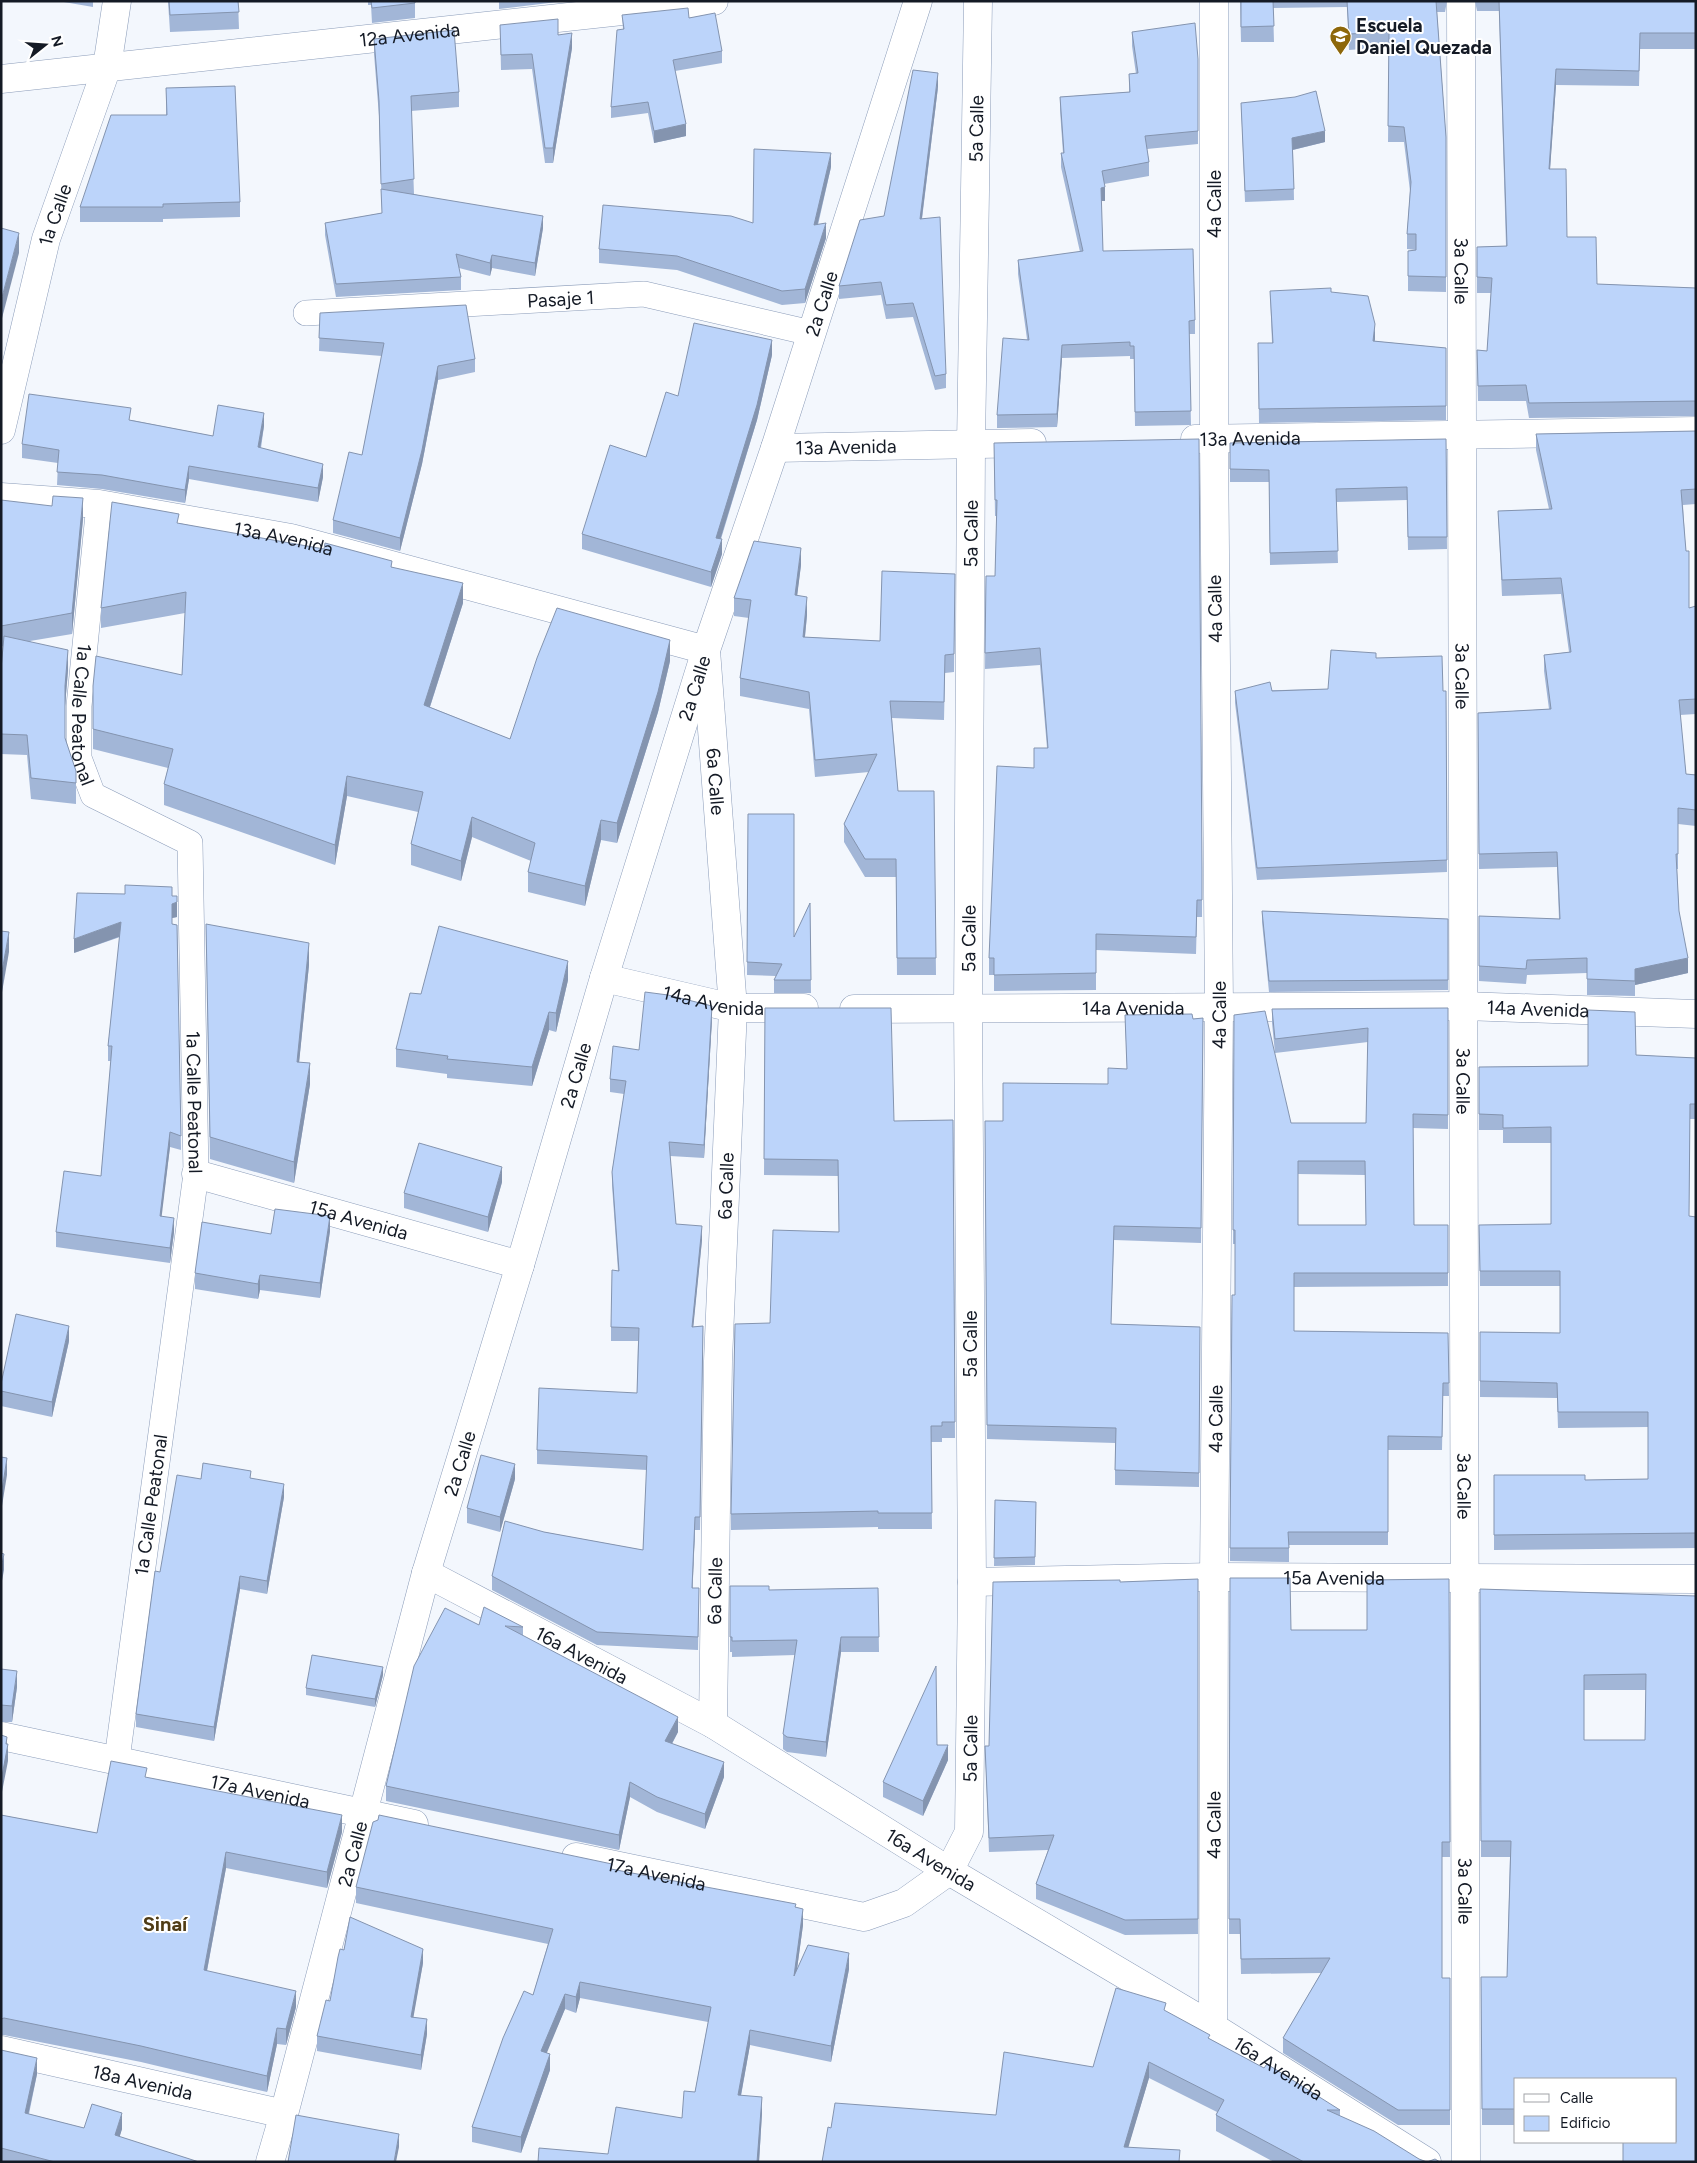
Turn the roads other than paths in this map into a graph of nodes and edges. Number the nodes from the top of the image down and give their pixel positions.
1 (117, 1) edge
2 (714, 1) edge
3 (918, 1) edge
4 (978, 1) edge
5 (1214, 1) edge
6 (1461, 1) edge
7 (107, 67) junction
8 (1, 80) edge
9 (306, 313) dead end
10 (811, 333) junction
11 (1, 430) edge
12 (1696, 431) edge
13 (1463, 435) junction
14 (1214, 439) junction
15 (1175, 440) edge
16 (1058, 443) edge
17 (971, 445) junction
18 (776, 448) junction
19 (1, 497) edge
20 (99, 504) junction
21 (706, 650) junction
22 (604, 978) junction
23 (1464, 1006) junction
24 (1219, 1007) junction
25 (733, 1008) junction
26 (968, 1009) junction
27 (1696, 1014) edge
28 (196, 1174) junction
29 (520, 1265) junction
30 (426, 1573) junction
31 (1214, 1577) junction
32 (1465, 1578) junction
33 (1696, 1579) edge
34 (972, 1582) junction
35 (713, 1724) junction
36 (1, 1736) edge
37 (117, 1759) junction
38 (363, 1813) junction
39 (440, 1829) edge
40 (556, 1853) edge
41 (949, 1871) junction
42 (1213, 2027) junction
43 (1, 2050) edge
44 (284, 2114) junction
45 (270, 2162) edge
46 (1427, 2162) edge
47 (1466, 2162) edge

1 - 7 street, 1a Calle
2 - 7 street, 12a Avenida
3 - 10 street, 2a Calle
4 - 17 street, 5a Calle
5 - 14 street, 4a Calle
6 - 13 street, 3a Calle
7 - 8 street, 12a Avenida
7 - 11 street, 1a Calle
9 - 10 lane, Pasaje 1
10 - 18 street, 2a Calle
12 - 13 street, 13a Avenida
13 - 14 street, 13a Avenida
13 - 23 street, 3a Calle
14 - 15 street, 13a Avenida
14 - 24 street, 4a Calle
16 - 17 street, 13a Avenida
17 - 18 street, 13a Avenida
17 - 26 street, 5a Calle
18 - 21 street, 2a Calle
19 - 20 street, 13a Avenida
20 - 21 street, 13a Avenida
20 - 28 lane, 1a Calle Peatonal
21 - 22 street, 2a Calle
21 - 25 street, 6a Calle
22 - 25 street, 14a Avenida
22 - 29 street, 2a Calle
23 - 24 street, 14a Avenida
23 - 27 street, 14a Avenida
23 - 32 street, 3a Calle
24 - 26 street, 14a Avenida
24 - 31 street, 4a Calle
25 - 26 street, 14a Avenida
25 - 35 street, 6a Calle
26 - 34 street, 5a Calle
28 - 29 street, 15a Avenida
28 - 37 lane, 1a Calle Peatonal
29 - 30 street, 2a Calle
30 - 35 street, 16a Avenida
30 - 38 street, 2a Calle
31 - 32 street, 15a Avenida
31 - 34 street, 15a Avenida
31 - 42 street, 4a Calle
32 - 33 street, 15a Avenida
32 - 47 street, 3a Calle
34 - 41 street, 5a Calle
35 - 41 street, 16a Avenida
36 - 37 street, 17a Avenida
37 - 38 street, 17a Avenida
38 - 39 street, 17a Avenida
38 - 44 street, 2a Calle
40 - 41 street, 17a Avenida
41 - 42 street, 16a Avenida
42 - 46 street, 16a Avenida
43 - 44 street, 18a Avenida
44 - 45 street, 2a Calle

